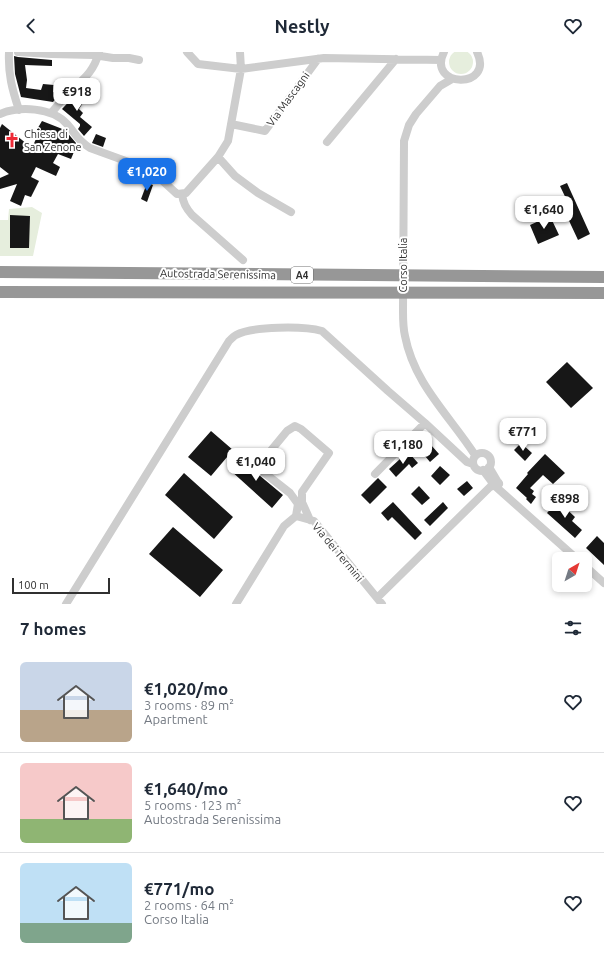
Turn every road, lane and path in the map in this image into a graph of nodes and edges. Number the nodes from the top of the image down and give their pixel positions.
1 (9, 52) edge
2 (18, 52) edge
3 (187, 52) edge
4 (240, 52) edge
5 (478, 52) edge
6 (98, 54) edge
7 (322, 56) edge
8 (443, 56) edge
9 (396, 59) junction
10 (138, 60) dead end
11 (241, 69) junction
12 (444, 72) junction
13 (452, 79) junction
14 (440, 86) junction
15 (19, 110) junction
16 (51, 113) junction
17 (0, 114) edge
18 (231, 124) junction
19 (327, 142) dead end
20 (218, 156) junction
21 (182, 194) junction
22 (291, 212) dead end
23 (243, 260) dead end
24 (0, 272) edge
25 (604, 277) edge
26 (0, 292) edge
27 (604, 293) edge
28 (425, 423) junction
29 (478, 454) junction
30 (473, 464) junction
31 (486, 469) junction
32 (375, 474) dead end
33 (497, 485) junction
34 (296, 516) junction
35 (310, 520) junction
36 (569, 552) edge
37 (592, 572) edge
38 (604, 583) edge
39 (379, 601) edge
40 (66, 604) edge
41 (236, 604) edge

1 - 15 street
2 - 6 street
3 - 11 street
4 - 11 street
5 - 13 street
6 - 10 street
6 - 16 street
7 - 9 street
7 - 11 street
7 - 18 street, Via Mascagni
8 - 9 street
8 - 12 street
9 - 19 street
11 - 18 street
12 - 13 street
12 - 14 street, Corso Italia
13 - 14 street, Corso Italia
14 - 29 street, Corso Italia
15 - 16 street
15 - 17 street
16 - 21 street
18 - 20 street
20 - 21 street
20 - 22 street
21 - 23 street
24 - 25 highway, Autostrada Serenissima / A4
26 - 27 highway, Autostrada Serenissima / A4
28 - 30 street, Corso Italia
28 - 32 street
28 - 40 street, Corso Italia
29 - 30 street
29 - 31 street, Corso Italia
30 - 31 street, Corso Italia
31 - 33 street, Corso Italia
33 - 36 street, Corso Italia
33 - 39 street
34 - 35 street, Via dei Termini
34 - 35 street
34 - 41 street
35 - 39 street, Via dei Termini
37 - 38 street

